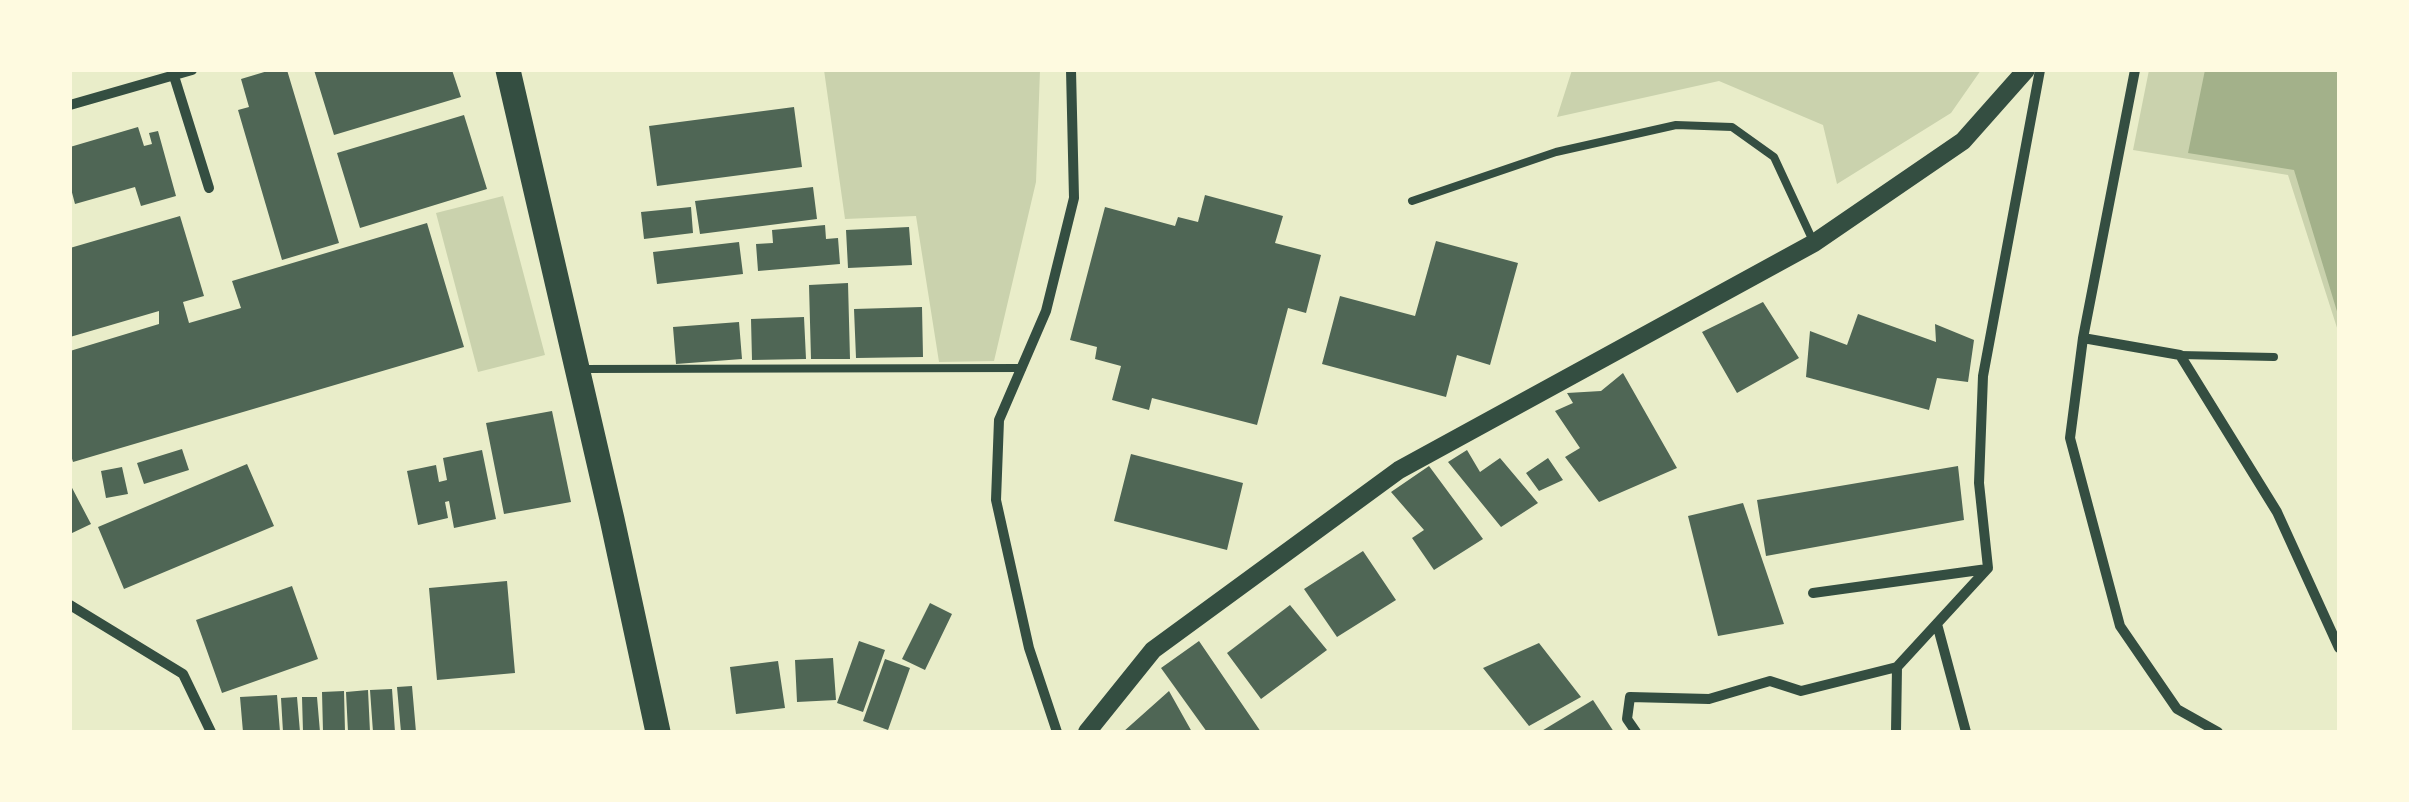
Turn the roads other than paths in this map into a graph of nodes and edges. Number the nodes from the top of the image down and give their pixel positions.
1 (192, 70) edge
2 (508, 70) edge
3 (1071, 70) edge
4 (2026, 70) edge
5 (2040, 70) edge
6 (2134, 70) edge
7 (174, 76) junction
8 (70, 104) edge
9 (209, 188) dead end
10 (1412, 202) dead end
11 (1814, 243) junction
12 (2083, 338) junction
13 (2180, 355) junction
14 (2274, 356) dead end
15 (1022, 368) junction
16 (577, 369) junction
17 (1988, 568) junction
18 (1813, 594) dead end
19 (70, 605) edge
20 (81, 612) junction
21 (70, 618) edge
22 (1937, 624) junction
23 (2339, 648) edge
24 (1897, 667) junction
25 (211, 732) edge
26 (658, 732) edge
27 (1057, 732) edge
28 (1088, 732) edge
29 (1636, 732) edge
30 (1896, 732) edge
31 (1966, 732) edge
32 (2218, 732) edge

1 - 7 street
2 - 16 main road
3 - 15 street
4 - 11 street
5 - 17 street
6 - 12 street
7 - 8 street
7 - 9 street
10 - 11 lane
11 - 28 street
12 - 13 street
12 - 32 street
13 - 14 lane
13 - 23 street
15 - 16 lane
15 - 27 street
16 - 26 main road
17 - 18 street
17 - 22 street
19 - 20 street
20 - 21 street
20 - 25 street
22 - 24 street
22 - 31 street
24 - 29 street
24 - 30 street

